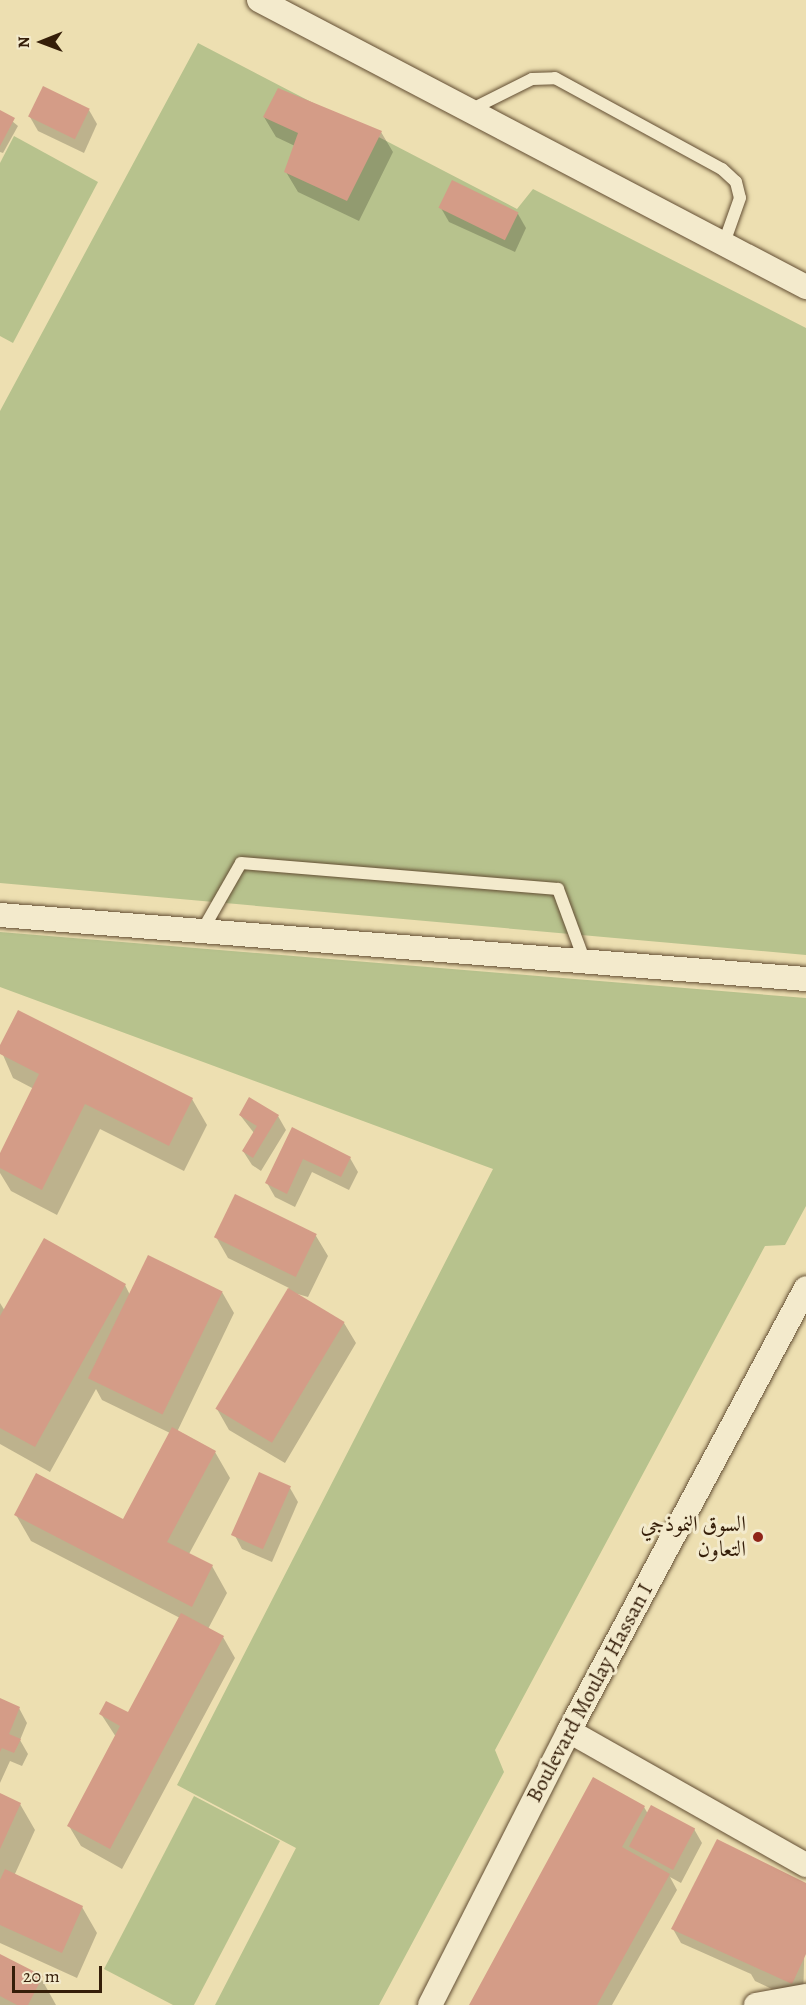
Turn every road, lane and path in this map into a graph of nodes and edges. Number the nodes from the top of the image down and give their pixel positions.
1 (259, 0) edge
2 (470, 110) junction
3 (724, 243) junction
4 (806, 286) edge
5 (0, 915) edge
6 (202, 931) junction
7 (585, 962) junction
8 (806, 979) edge
9 (804, 1298) edge
10 (569, 1731) junction
11 (806, 1865) edge
12 (806, 1996) edge
13 (430, 2005) edge
14 (756, 2005) edge

1 - 2 street
2 - 3 street
2 - 3 lane
3 - 4 street
5 - 6 street
6 - 7 street
6 - 7 lane
7 - 8 street
9 - 10 street, Boulevard Moulay Hassan I
10 - 11 street
10 - 13 street, Boulevard Moulay Hassan I
12 - 14 street

